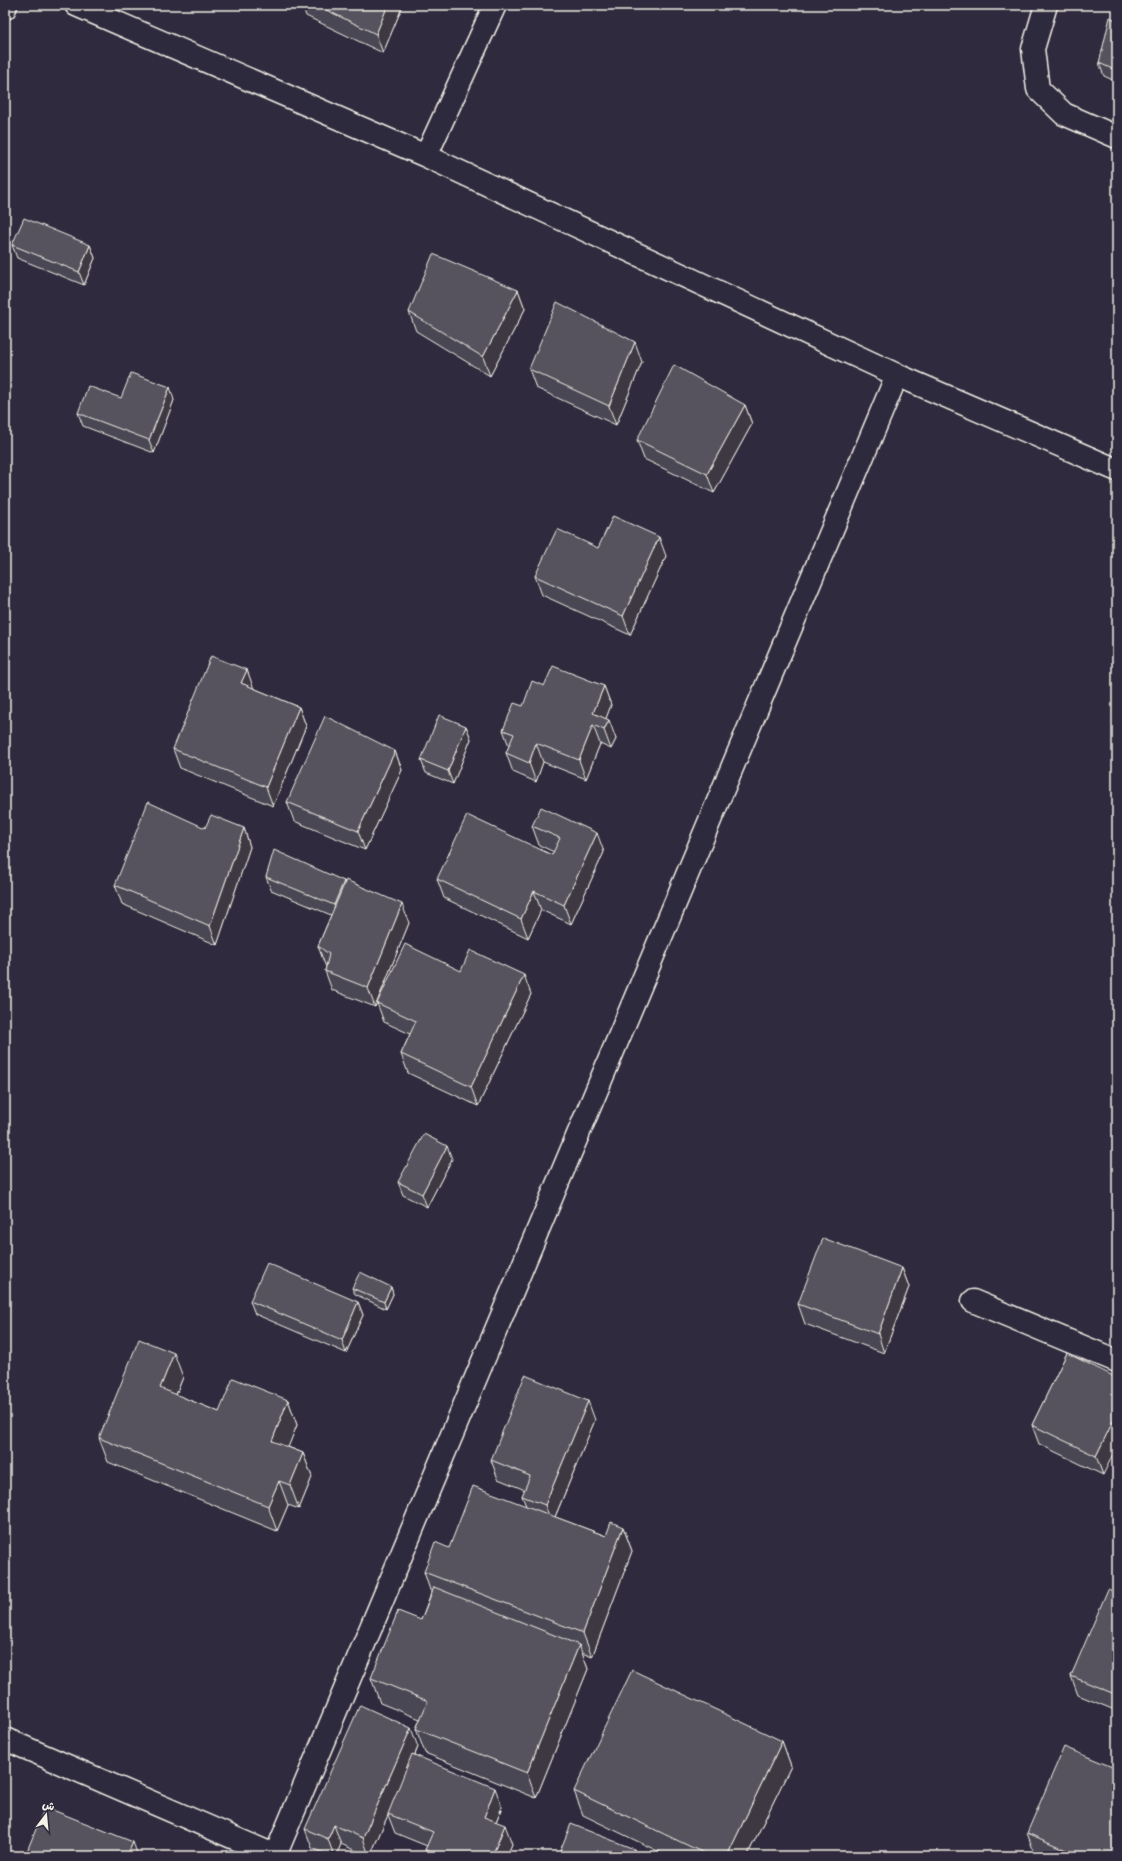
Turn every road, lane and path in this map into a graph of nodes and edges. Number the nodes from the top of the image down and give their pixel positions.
1 (6, 5) edge
2 (76, 5) edge
3 (495, 5) edge
4 (1046, 5) edge
5 (5, 8) edge
6 (1117, 137) edge
7 (426, 156) junction
8 (897, 375) junction
9 (1117, 470) edge
10 (973, 1301) dead end
11 (1117, 1361) edge
12 (5, 1739) edge
13 (275, 1856) edge

1 - 5 street
2 - 7 street
3 - 7 street
4 - 6 street
7 - 8 street
8 - 9 street
8 - 13 street
10 - 11 street
12 - 13 street

